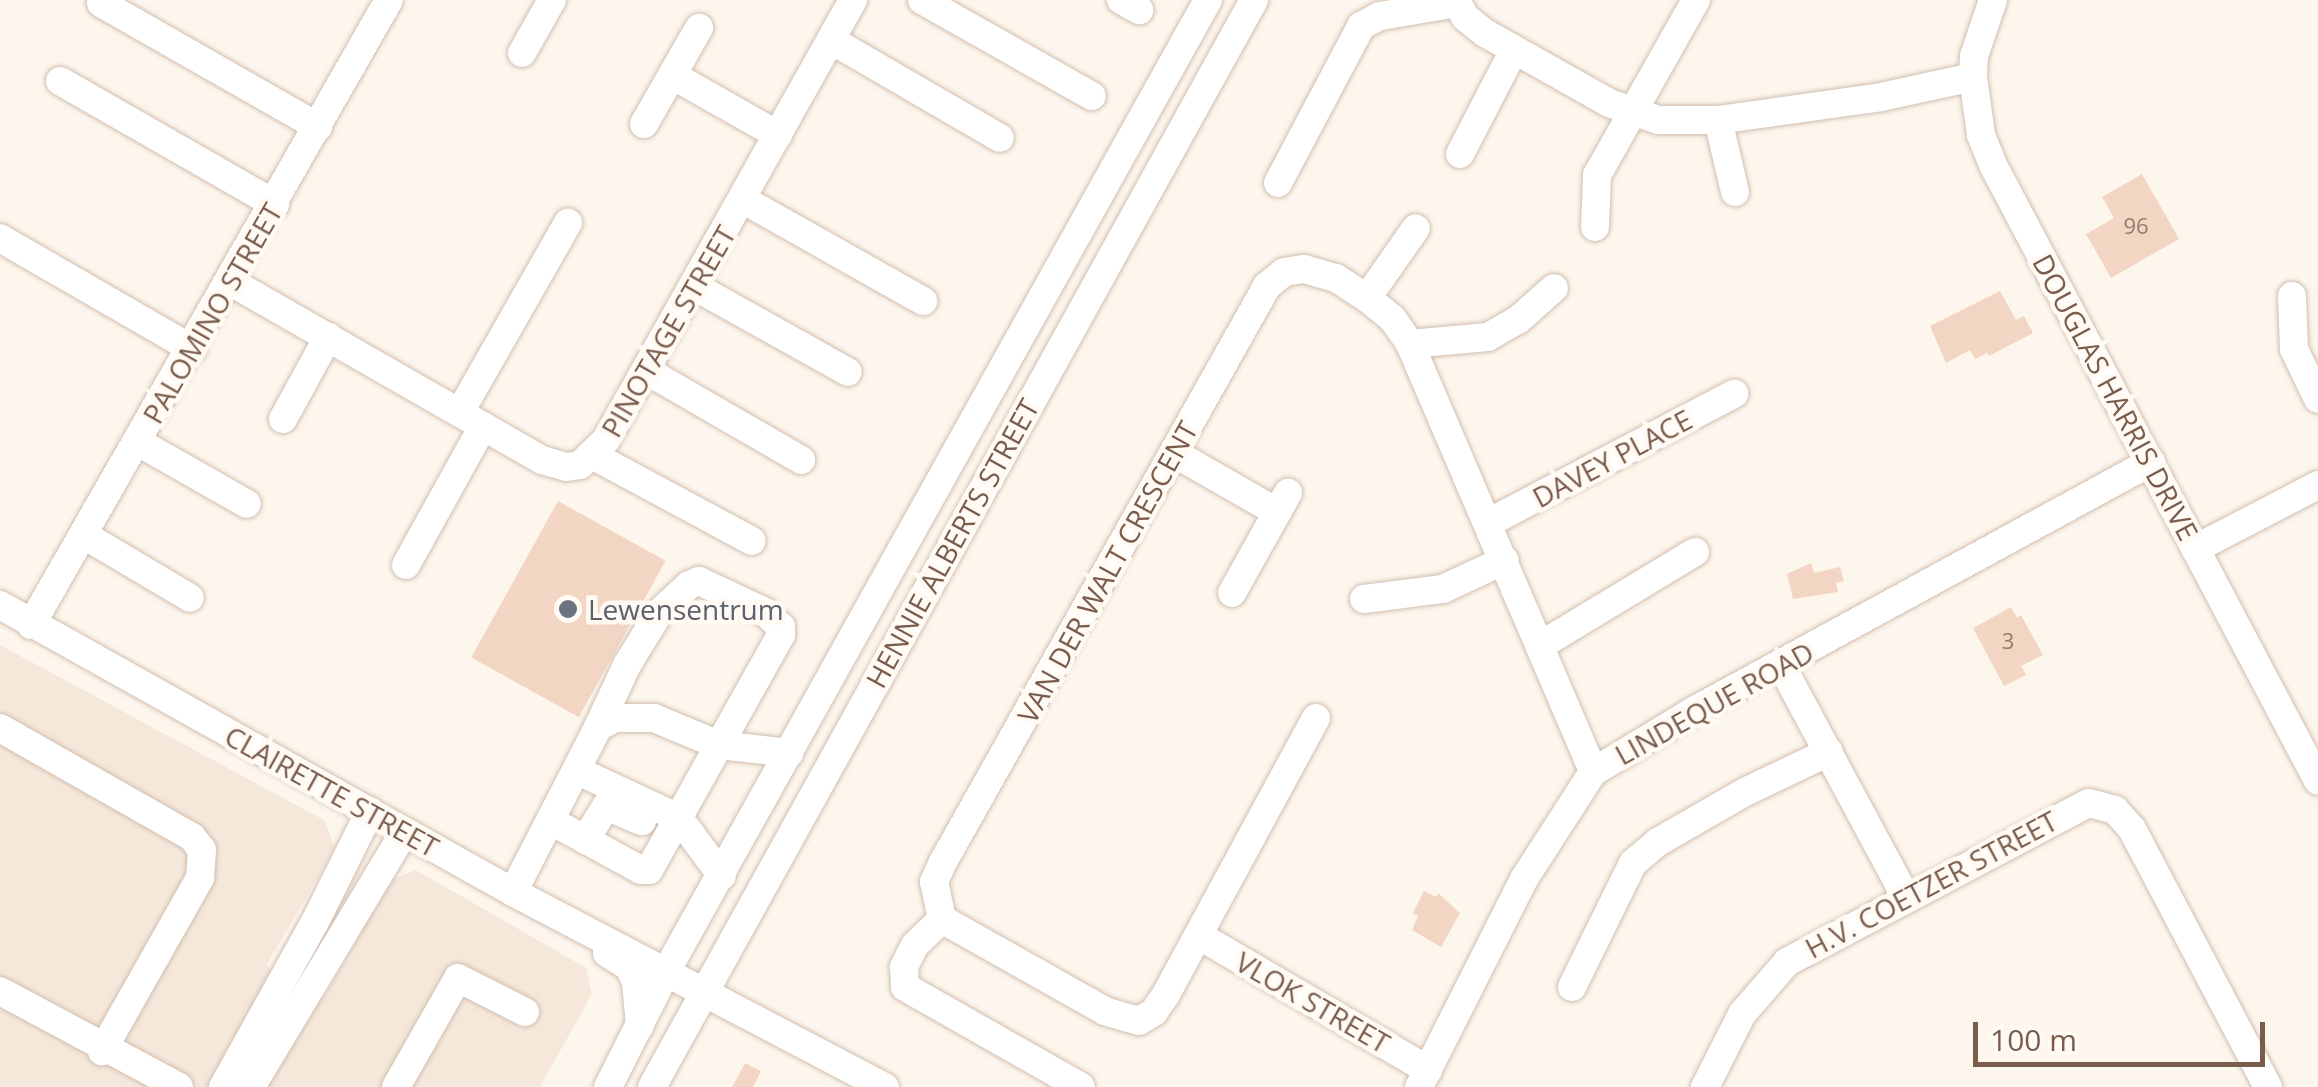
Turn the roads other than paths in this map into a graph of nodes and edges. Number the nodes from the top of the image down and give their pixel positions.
1 (389, 0) edge
2 (853, 0) edge
3 (922, 0) edge
4 (1208, 0) edge
5 (1254, 0) edge
6 (1696, 0) edge
7 (1992, 0) edge
8 (546, 2) edge
9 (1457, 2) edge
10 (101, 3) dead end
11 (699, 28) dead end
12 (831, 40) junction
13 (1514, 50) junction
14 (522, 53) dead end
15 (672, 75) junction
16 (1972, 77) junction
17 (60, 80) dead end
18 (1092, 96) dead end
19 (1634, 113) junction
20 (1718, 120) junction
21 (644, 124) dead end
22 (318, 127) junction
23 (778, 134) junction
24 (1000, 138) dead end
25 (1460, 154) dead end
26 (1278, 182) dead end
27 (1735, 192) dead end
28 (742, 199) junction
29 (275, 204) junction
30 (568, 223) dead end
31 (1595, 227) dead end
32 (1416, 228) dead end
33 (0, 238) edge
34 (231, 282) junction
35 (694, 286) junction
36 (1554, 288) dead end
37 (2292, 296) dead end
38 (1367, 298) junction
39 (922, 301) dead end
40 (328, 337) junction
41 (1410, 344) junction
42 (192, 349) junction
43 (647, 371) junction
44 (848, 372) dead end
45 (1734, 394) dead end
46 (2318, 399) edge
47 (283, 419) dead end
48 (472, 419) junction
49 (138, 442) junction
50 (1174, 453) junction
51 (594, 456) junction
52 (801, 460) dead end
53 (2151, 462) junction
54 (2318, 486) edge
55 (247, 504) dead end
56 (1490, 522) junction
57 (84, 536) junction
58 (752, 541) dead end
59 (2195, 549) junction
60 (1695, 552) dead end
61 (1506, 560) junction
62 (406, 565) dead end
63 (1232, 593) dead end
64 (190, 598) dead end
65 (1364, 599) dead end
66 (0, 605) edge
67 (31, 625) junction
68 (1552, 638) junction
69 (1781, 665) junction
70 (1316, 718) dead end
71 (598, 727) junction
72 (0, 728) edge
73 (719, 745) junction
74 (1830, 752) junction
75 (790, 753) junction
76 (578, 771) junction
77 (1593, 772) junction
78 (2318, 781) edge
79 (370, 811) junction
80 (551, 821) junction
81 (674, 827) junction
82 (404, 832) junction
83 (584, 840) junction
84 (722, 876) junction
85 (512, 891) junction
86 (1906, 897) junction
87 (942, 918) junction
88 (1198, 934) junction
89 (666, 970) junction
90 (1572, 986) dead end
91 (0, 992) edge
92 (706, 992) junction
93 (0, 1002) edge
94 (526, 1012) dead end
95 (640, 1028) junction
96 (108, 1050) junction
97 (1424, 1078) edge
98 (234, 1085) edge
99 (179, 1087) edge
100 (396, 1087) edge
101 (608, 1087) edge
102 (652, 1087) edge
103 (884, 1087) edge
104 (1081, 1087) edge
105 (1705, 1087) edge
106 (2268, 1087) edge

1 - 22 street, PALOMINO STREET
2 - 12 street, PINOTAGE STREET
3 - 18 street
4 - 75 street, HENNIE ALBERTS STREET
5 - 92 street, HENNIE ALBERTS STREET
6 - 19 street
7 - 16 street, DOUGLAS HARRIS DRIVE
8 - 14 street
9 - 13 street
9 - 26 street
10 - 22 street
11 - 15 street
12 - 23 street, PINOTAGE STREET
12 - 24 street
13 - 19 street
13 - 25 street
15 - 21 street
15 - 23 street
16 - 20 street
16 - 53 street, DOUGLAS HARRIS DRIVE
17 - 29 street
19 - 20 street
19 - 31 street
20 - 27 street
22 - 29 street, PALOMINO STREET
23 - 28 street, PINOTAGE STREET
28 - 35 street, PINOTAGE STREET
28 - 39 street
29 - 34 street, PALOMINO STREET
30 - 48 street
32 - 38 street
33 - 42 street
34 - 40 street, PINOTAGE STREET
34 - 42 street, PALOMINO STREET
35 - 43 street, PINOTAGE STREET
35 - 44 street
36 - 41 street
37 - 46 street
38 - 41 street, VAN DER WALT CRESCENT
38 - 50 street, VAN DER WALT CRESCENT
40 - 47 street
40 - 48 street, PINOTAGE STREET
41 - 56 street, VAN DER WALT CRESCENT
42 - 49 street, PALOMINO STREET
43 - 51 street, PINOTAGE STREET
43 - 52 street
45 - 56 street, DAVEY PLACE
48 - 51 street, PINOTAGE STREET
48 - 62 street
49 - 55 street
49 - 57 street, PALOMINO STREET
50 - 63 street
50 - 87 street, VAN DER WALT CRESCENT
51 - 58 street
53 - 59 street, DOUGLAS HARRIS DRIVE
53 - 69 street, LINDEQUE ROAD
54 - 59 street
56 - 61 street, VAN DER WALT CRESCENT
57 - 64 street
57 - 67 street, PALOMINO STREET
59 - 78 street, DOUGLAS HARRIS DRIVE
60 - 68 street
61 - 65 street
61 - 68 street, VAN DER WALT CRESCENT
66 - 67 street, CLAIRETTE STREET
67 - 79 street, CLAIRETTE STREET
68 - 77 street, VAN DER WALT CRESCENT
69 - 74 street
69 - 77 street, LINDEQUE ROAD
70 - 88 street
71 - 73 street
71 - 73 street
71 - 76 street
72 - 96 street
73 - 75 street
73 - 81 street
74 - 86 street
74 - 90 street
75 - 84 street, HENNIE ALBERTS STREET
76 - 80 street
76 - 81 street
77 - 97 street, LINDEQUE ROAD
79 - 82 street, CLAIRETTE STREET
79 - 98 street
80 - 83 street
80 - 85 street
81 - 83 street
81 - 83 street
81 - 84 street
82 - 85 street, CLAIRETTE STREET
82 - 98 street
84 - 89 street, HENNIE ALBERTS STREET
85 - 89 street, CLAIRETTE STREET
85 - 95 street
86 - 105 street, H.V. COETZER STREET
86 - 106 street, H.V. COETZER STREET
87 - 88 street
87 - 104 street
88 - 97 street, VLOK STREET
89 - 92 street, CLAIRETTE STREET
89 - 95 street, HENNIE ALBERTS STREET
91 - 96 street
92 - 102 street, HENNIE ALBERTS STREET
92 - 103 street, CLAIRETTE STREET
93 - 96 street
94 - 100 street
95 - 101 street, HENNIE ALBERTS STREET
96 - 99 street

